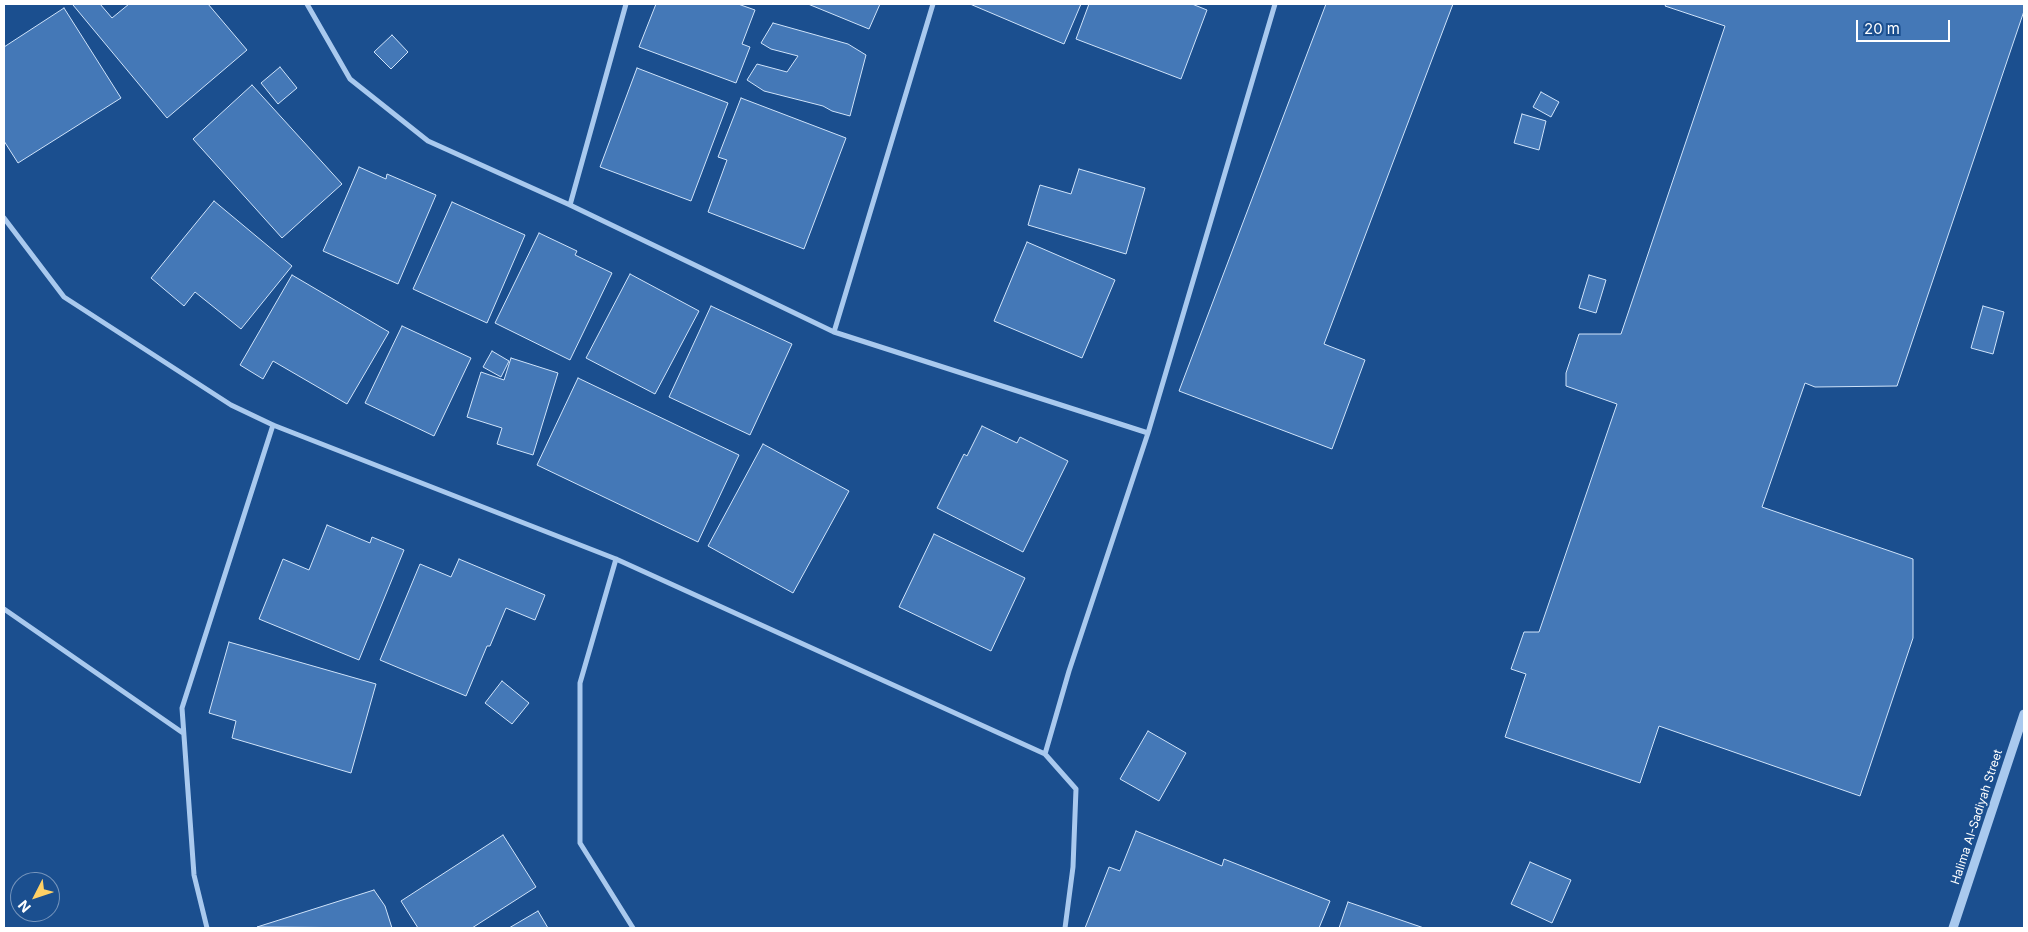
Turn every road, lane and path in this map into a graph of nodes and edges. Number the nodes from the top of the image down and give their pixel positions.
1 (307, 4) edge
2 (626, 4) edge
3 (933, 4) edge
4 (1275, 4) edge
5 (570, 205) junction
6 (4, 218) edge
7 (834, 332) junction
8 (273, 425) junction
9 (1148, 433) junction
10 (616, 559) junction
11 (4, 608) edge
12 (2024, 714) edge
13 (183, 733) junction
14 (1045, 754) junction
15 (207, 928) edge
16 (633, 928) edge
17 (1064, 928) edge
18 (1953, 928) edge

1 - 5 street
2 - 5 street
3 - 7 street
4 - 9 street
5 - 7 street
6 - 8 street
7 - 9 street
8 - 10 street
8 - 13 street
9 - 14 street
10 - 14 street
10 - 16 street
11 - 13 street
12 - 18 street, Halima Al-Sadiyah Street
13 - 15 street
14 - 17 street

